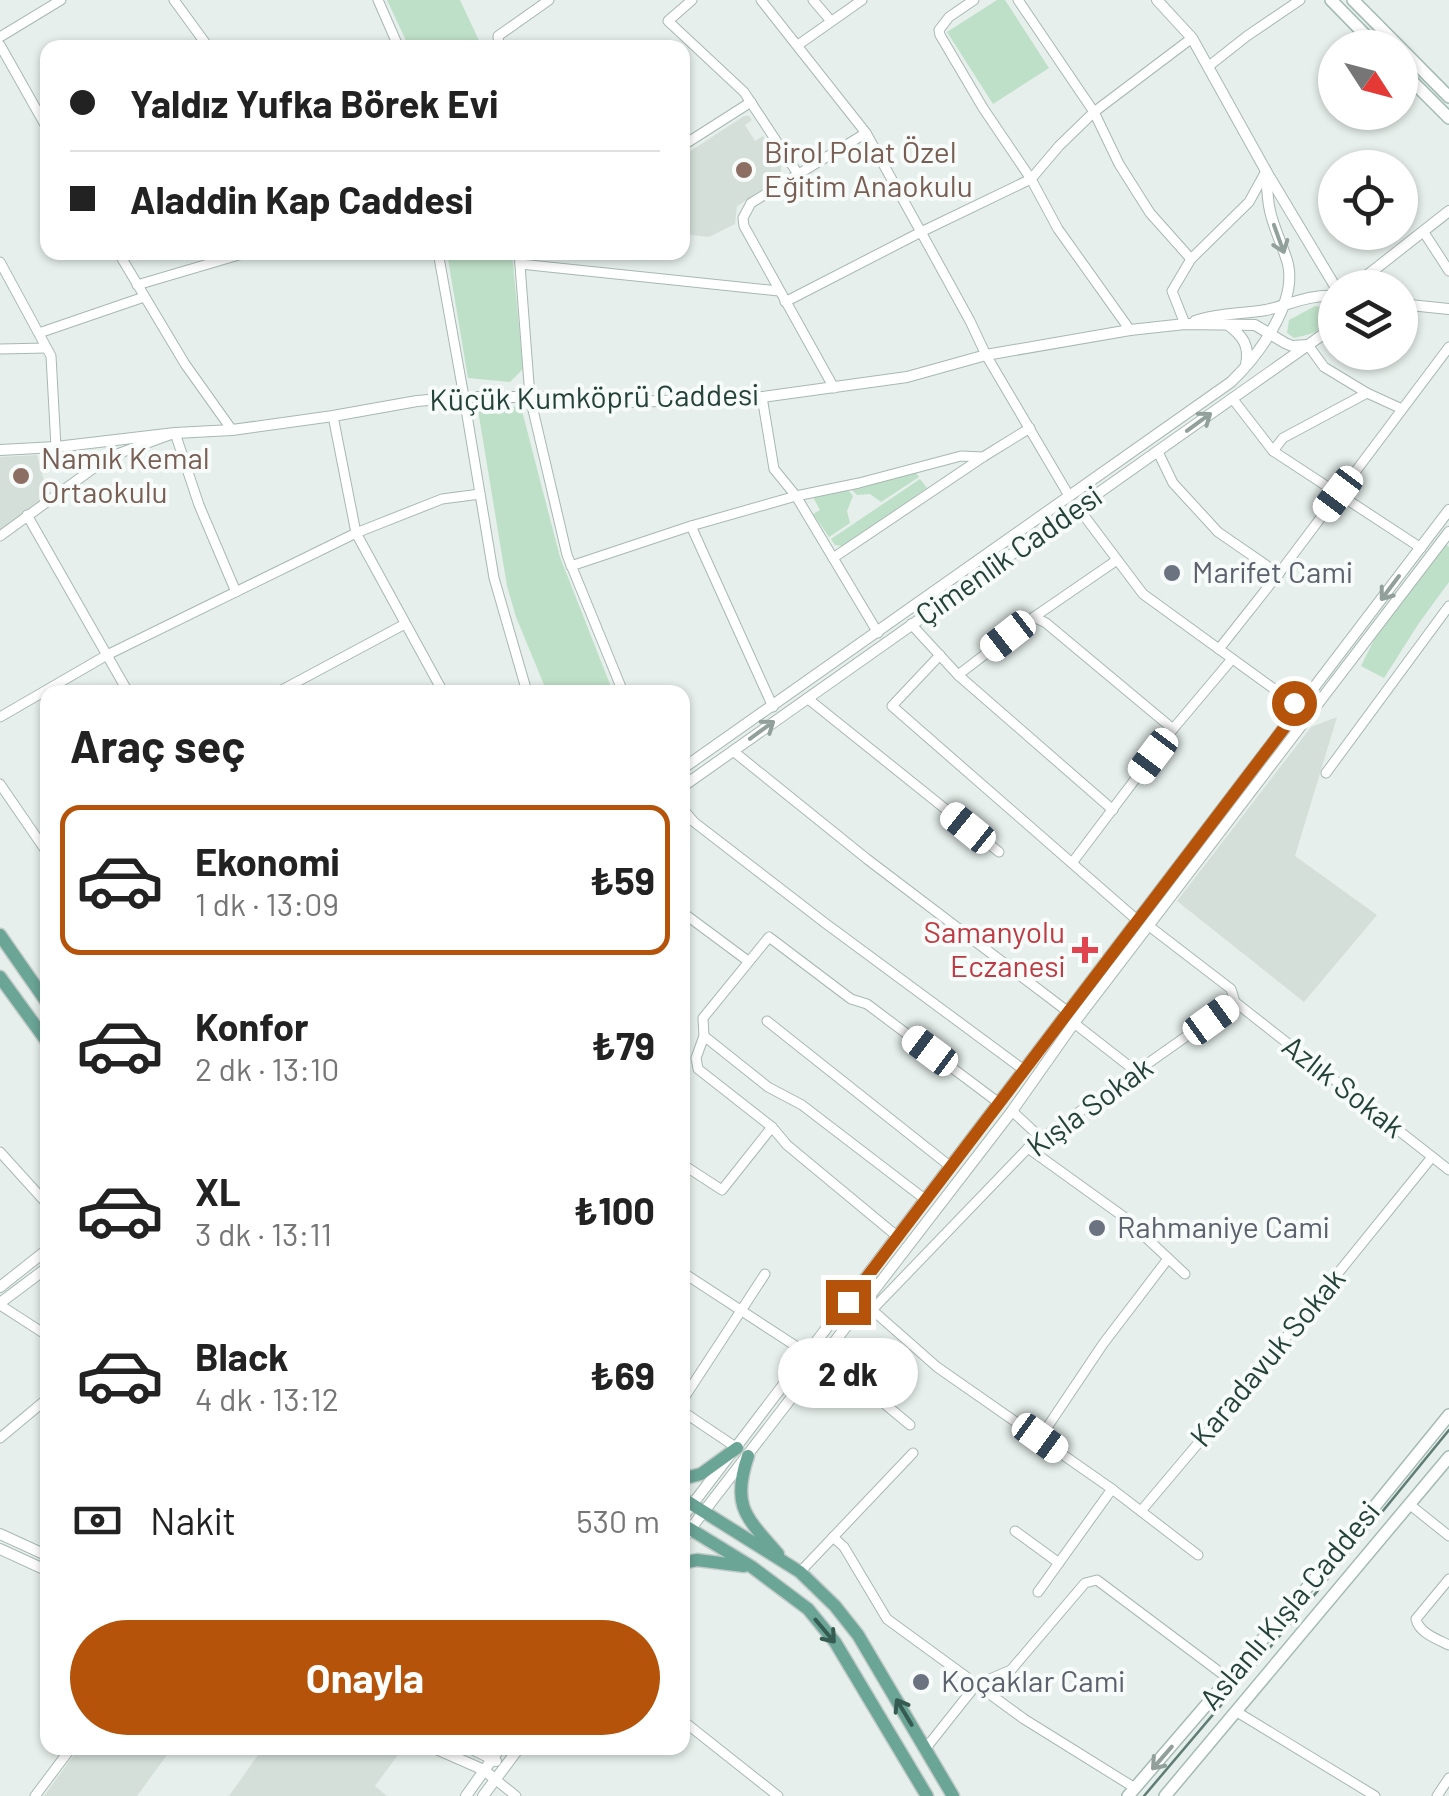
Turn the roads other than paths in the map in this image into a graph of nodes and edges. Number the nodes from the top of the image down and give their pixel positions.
1 (61, 0) edge
2 (174, 0) edge
3 (378, 0) edge
4 (549, 0) edge
5 (692, 0) edge
6 (761, 0) edge
7 (813, 0) edge
8 (862, 0) edge
9 (974, 0) edge
10 (1018, 0) edge
11 (1157, 0) edge
12 (1300, 0) edge
13 (1331, 0) edge
14 (1353, 0) edge
15 (831, 21) junction
16 (1360, 30) edge
17 (0, 37) edge
18 (1192, 38) junction
19 (203, 40) edge
20 (396, 40) edge
21 (500, 40) edge
22 (689, 40) edge
23 (690, 41) edge
24 (0, 46) edge
25 (798, 46) junction
26 (1210, 66) junction
27 (1418, 87) edge
28 (1449, 97) edge
29 (751, 102) junction
30 (1094, 112) junction
31 (40, 116) edge
32 (1449, 118) edge
33 (866, 133) junction
34 (690, 141) edge
35 (1266, 171) junction
36 (798, 174) junction
37 (1031, 179) junction
38 (1449, 211) edge
39 (1423, 231) junction
40 (920, 232) junction
41 (1191, 259) junction
42 (123, 260) edge
43 (222, 260) edge
44 (439, 260) edge
45 (519, 260) edge
46 (0, 262) edge
47 (520, 264) junction
48 (1375, 269) edge
49 (1325, 270) edge
50 (1449, 271) edge
51 (137, 285) junction
52 (779, 291) junction
53 (144, 297) junction
54 (1318, 297) edge
55 (785, 302) junction
56 (1283, 306) junction
57 (1418, 306) edge
58 (1449, 309) edge
59 (1185, 324) junction
60 (1227, 325) junction
61 (1130, 330) junction
62 (39, 333) junction
63 (1270, 333) junction
64 (1318, 339) edge
65 (1308, 346) junction
66 (1449, 347) edge
67 (46, 348) junction
68 (0, 349) edge
69 (986, 355) junction
70 (1246, 367) junction
71 (834, 388) junction
72 (1367, 393) junction
73 (464, 397) junction
74 (530, 397) junction
75 (762, 397) junction
76 (1232, 398) junction
77 (1402, 409) junction
78 (333, 416) junction
79 (1030, 428) junction
80 (232, 430) junction
81 (175, 433) junction
82 (56, 447) junction
83 (0, 450) edge
84 (1158, 452) junction
85 (1274, 452) junction
86 (983, 458) junction
87 (480, 494) junction
88 (1068, 494) junction
89 (1338, 494) junction
90 (796, 496) junction
91 (1079, 508) junction
92 (1449, 510) edge
93 (28, 515) junction
94 (692, 526) junction
95 (356, 533) junction
96 (0, 536) edge
97 (1448, 537) edge
98 (1421, 548) junction
99 (833, 558) junction
100 (1116, 560) junction
101 (571, 566) junction
102 (1279, 574) junction
103 (236, 592) junction
104 (1449, 606) edge
105 (1034, 617) junction
106 (405, 624) junction
107 (911, 624) junction
108 (878, 633) junction
109 (1218, 649) junction
110 (940, 655) junction
111 (107, 656) junction
112 (1232, 659) junction
113 (958, 675) junction
114 (56, 685) edge
115 (124, 685) edge
116 (291, 685) edge
117 (439, 685) edge
118 (525, 685) edge
119 (620, 685) edge
120 (40, 694) edge
121 (807, 698) junction
122 (773, 707) junction
123 (1300, 707) junction
124 (0, 717) edge
125 (1309, 717) junction
126 (1173, 730) junction
127 (733, 751) junction
128 (690, 764) edge
129 (1326, 773) dead end
130 (690, 781) edge
131 (0, 784) edge
132 (1112, 810) junction
133 (690, 817) edge
134 (40, 842) edge
135 (999, 852) dead end
136 (1072, 862) junction
137 (690, 918) edge
138 (1136, 920) junction
139 (1149, 926) junction
140 (0, 935) edge
141 (748, 961) junction
142 (0, 977) edge
143 (40, 991) edge
144 (1235, 1002) junction
145 (1068, 1011) junction
146 (767, 1021) dead end
147 (1074, 1022) junction
148 (40, 1033) edge
149 (704, 1036) junction
150 (1024, 1070) junction
151 (1138, 1072) junction
152 (998, 1103) junction
153 (1012, 1110) junction
154 (772, 1126) junction
155 (1041, 1138) junction
156 (1028, 1148) junction
157 (1432, 1157) junction
158 (2, 1160) edge
159 (951, 1166) junction
160 (690, 1169) edge
161 (1449, 1170) edge
162 (40, 1197) edge
163 (926, 1200) junction
164 (938, 1205) junction
165 (960, 1219) junction
166 (898, 1237) junction
167 (40, 1255) edge
168 (1168, 1260) junction
169 (40, 1273) edge
170 (765, 1274) dead end
171 (1184, 1274) dead end
172 (690, 1277) edge
173 (0, 1288) edge
174 (0, 1304) edge
175 (868, 1307) junction
176 (742, 1310) junction
177 (40, 1331) edge
178 (808, 1354) junction
179 (826, 1355) junction
180 (690, 1389) edge
181 (40, 1405) edge
182 (1449, 1414) edge
183 (690, 1417) edge
184 (910, 1426) dead end
185 (0, 1438) edge
186 (1040, 1438) junction
187 (742, 1452) junction
188 (913, 1453) dead end
189 (1449, 1457) edge
190 (690, 1477) edge
191 (1112, 1490) junction
192 (1410, 1504) junction
193 (694, 1505) edge
194 (1141, 1511) junction
195 (690, 1531) edge
196 (1016, 1531) dead end
197 (0, 1534) edge
198 (1449, 1536) edge
199 (833, 1537) junction
200 (0, 1549) edge
201 (40, 1552) edge
202 (1198, 1555) dead end
203 (690, 1562) edge
204 (1059, 1563) junction
205 (786, 1564) junction
206 (40, 1567) edge
207 (752, 1568) junction
208 (800, 1572) junction
209 (1449, 1578) edge
210 (1038, 1592) dead end
211 (1449, 1645) edge
212 (1229, 1680) junction
213 (976, 1685) junction
214 (1237, 1712) junction
215 (690, 1726) edge
216 (926, 1748) junction
217 (66, 1755) edge
218 (450, 1755) edge
219 (485, 1755) edge
220 (494, 1755) edge
221 (514, 1755) edge
222 (492, 1758) junction
223 (504, 1767) junction
224 (484, 1770) junction
225 (1449, 1778) edge
226 (496, 1780) junction
227 (1132, 1792) edge
228 (36, 1796) edge
229 (466, 1796) edge
230 (483, 1796) edge
231 (516, 1796) edge
232 (778, 1796) edge
233 (927, 1796) edge
234 (954, 1796) edge
235 (1165, 1796) edge
236 (1374, 1796) edge
237 (1436, 1796) edge

1 - 17 street
2 - 19 street
3 - 20 street
4 - 21 street
5 - 22 street
6 - 25 street
7 - 15 street
8 - 15 street
9 - 37 street
10 - 30 street
11 - 18 street
12 - 26 street
13 - 16 main road
14 - 28 main road
15 - 25 street
18 - 26 street
18 - 30 street
23 - 29 street
24 - 31 street
25 - 33 street
26 - 35 street
27 - 32 main road
29 - 34 street
29 - 36 street
30 - 37 street
30 - 41 street
33 - 36 street
33 - 40 street
35 - 41 street
35 - 49 street
35 -> 56 street
36 - 52 street
37 - 40 street
37 - 61 street
38 - 39 street
39 - 48 street
39 - 50 street
40 - 55 street
40 - 69 street
41 - 59 street
42 - 51 street
43 - 51 street
44 - 73 street
45 - 47 street
46 - 62 street
47 - 52 street
47 - 74 street
51 - 53 street
52 - 55 street
53 - 62 street
53 - 80 street
54 - 56 street, Küçük Kumköprü Caddesi
55 - 71 street
56 - 59 street, Küçük Kumköprü Caddesi
56 - 63 street, Çimenlik Caddesi
57 - 58 street
59 - 60 street, Küçük Kumköprü Caddesi
59 - 61 street, Küçük Kumköprü Caddesi
60 - 63 street, Küçük Kumköprü Caddesi
60 - 70 street
61 - 69 street, Küçük Kumköprü Caddesi
62 - 67 street
63 - 65 street, Küçük Kumköprü Caddesi
63 - 70 street, Çimenlik Caddesi
64 - 65 street, Çimenlik Caddesi
65 - 72 street
65 - 76 street, Çimenlik Caddesi
66 - 77 street
67 - 68 street
67 - 82 street
69 - 71 street, Küçük Kumköprü Caddesi
69 - 79 street
70 - 88 street, Çimenlik Caddesi
71 - 75 street, Küçük Kumköprü Caddesi
72 - 77 street
72 - 85 street
73 - 74 street, Küçük Kumköprü Caddesi
73 - 78 street, Küçük Kumköprü Caddesi
73 - 87 street
74 - 75 street, Küçük Kumköprü Caddesi
74 - 101 street
75 - 90 street
84 -> 76 street, Çimenlik Caddesi
76 - 85 street
77 - 89 street
78 - 80 street, Küçük Kumköprü Caddesi
78 - 95 street
79 - 86 street
79 - 88 street
80 - 81 street, Küçük Kumköprü Caddesi
81 - 82 street, Küçük Kumköprü Caddesi
81 - 93 street
81 - 103 street
82 - 83 street, Küçük Kumköprü Caddesi
84 - 91 street, Çimenlik Caddesi
84 - 102 street
85 - 89 street
86 - 90 street
86 - 99 street
87 - 95 street
87 - 118 street
88 - 108 street, Çimenlik Caddesi
89 - 98 street
89 - 102 street
90 - 94 street
90 - 99 street
91 - 100 street
91 - 107 street, Çimenlik Caddesi
92 - 98 street
93 - 96 street
93 - 111 street
94 - 101 street
94 - 122 street
95 - 103 street
95 - 106 street
97 - 125 street
98 -> 123 street
99 - 108 street
100 - 105 street
100 - 109 street
101 - 119 street
102 - 109 street
103 - 111 street
104 - 129 street
105 - 113 street
105 - 126 street
106 - 116 street
106 - 117 street
107 - 110 street
107 - 121 street, Çimenlik Caddesi
108 - 122 street, Çimenlik Caddesi
109 - 112 street
110 - 113 street
110 - 136 street
111 - 114 street
111 - 115 street
112 - 123 street
112 - 126 street
113 - 132 street
120 - 124 street
127 -> 121 street, Çimenlik Caddesi
121 - 135 street
122 - 128 street, Çimenlik Caddesi
123 - 125 street
123 - 138 street
125 - 139 street
126 - 132 street
127 - 130 street, Çimenlik Caddesi
127 - 145 street
131 - 134 street
132 - 136 street
133 - 150 street
136 - 138 street
137 - 141 street
138 - 145 street
139 - 144 street, Azlık Sokak
139 - 147 street
140 - 143 main road
141 - 149 street
141 - 152 street
142 - 148 main road
144 - 151 street, Kışla Sokak
144 - 157 street, Azlık Sokak
145 - 150 street
146 - 159 street
147 - 151 street
147 - 153 street
149 - 154 street
149 - 163 street
150 - 152 street
151 - 155 street, Kışla Sokak
152 - 159 street
153 - 155 street
153 - 164 street
154 - 160 street
154 - 166 street
155 - 156 street, Kışla Sokak
156 - 165 street, Kışla Sokak
156 - 168 street
157 - 161 street, Azlık Sokak
157 - 194 street, Karadavuk Sokak
158 - 162 street
159 - 163 street
163 - 166 street
164 - 165 street
164 - 175 street
165 - 175 street, Kışla Sokak
166 - 178 street
167 - 173 street
168 - 171 street
168 - 186 street
169 - 174 street
170 - 176 street
172 - 176 street
174 - 177 street
175 - 179 street
175 - 186 street
176 - 178 street
176 - 180 street
178 - 187 street
179 - 184 street
179 - 187 street
181 - 185 street
182 - 212 main road, Aslanlı Kışla Caddesi
183 - 187 street
186 - 191 street
187 - 190 main road
187 - 193 street
187 - 205 main road
188 - 199 street
189 - 192 main road, Aslanlı Kışla Caddesi
191 - 194 street
191 - 204 street
192 - 198 street
192 - 214 main road, Aslanlı Kışla Caddesi
193 - 205 main road
194 - 202 street
195 - 207 main road
196 - 204 street
197 - 201 street
199 - 208 street
199 - 213 street
200 - 206 street
203 - 207 main road
204 - 210 street
205 - 208 main road
207 -> 233 main road
216 -> 208 main road
209 - 211 street
212 - 213 street
212 -> 227 main road, Aslanlı Kışla Caddesi
213 - 216 street
213 - 227 street
214 - 235 main road, Aslanlı Kışla Caddesi
214 - 236 street
215 - 232 street
216 - 234 main road
217 - 228 street
218 - 224 street
219 - 222 street
220 - 222 street
221 - 223 street
222 - 223 street
222 - 224 street
223 - 226 street
224 - 226 street
224 - 229 street
225 - 237 street
226 - 230 street
226 - 231 street

